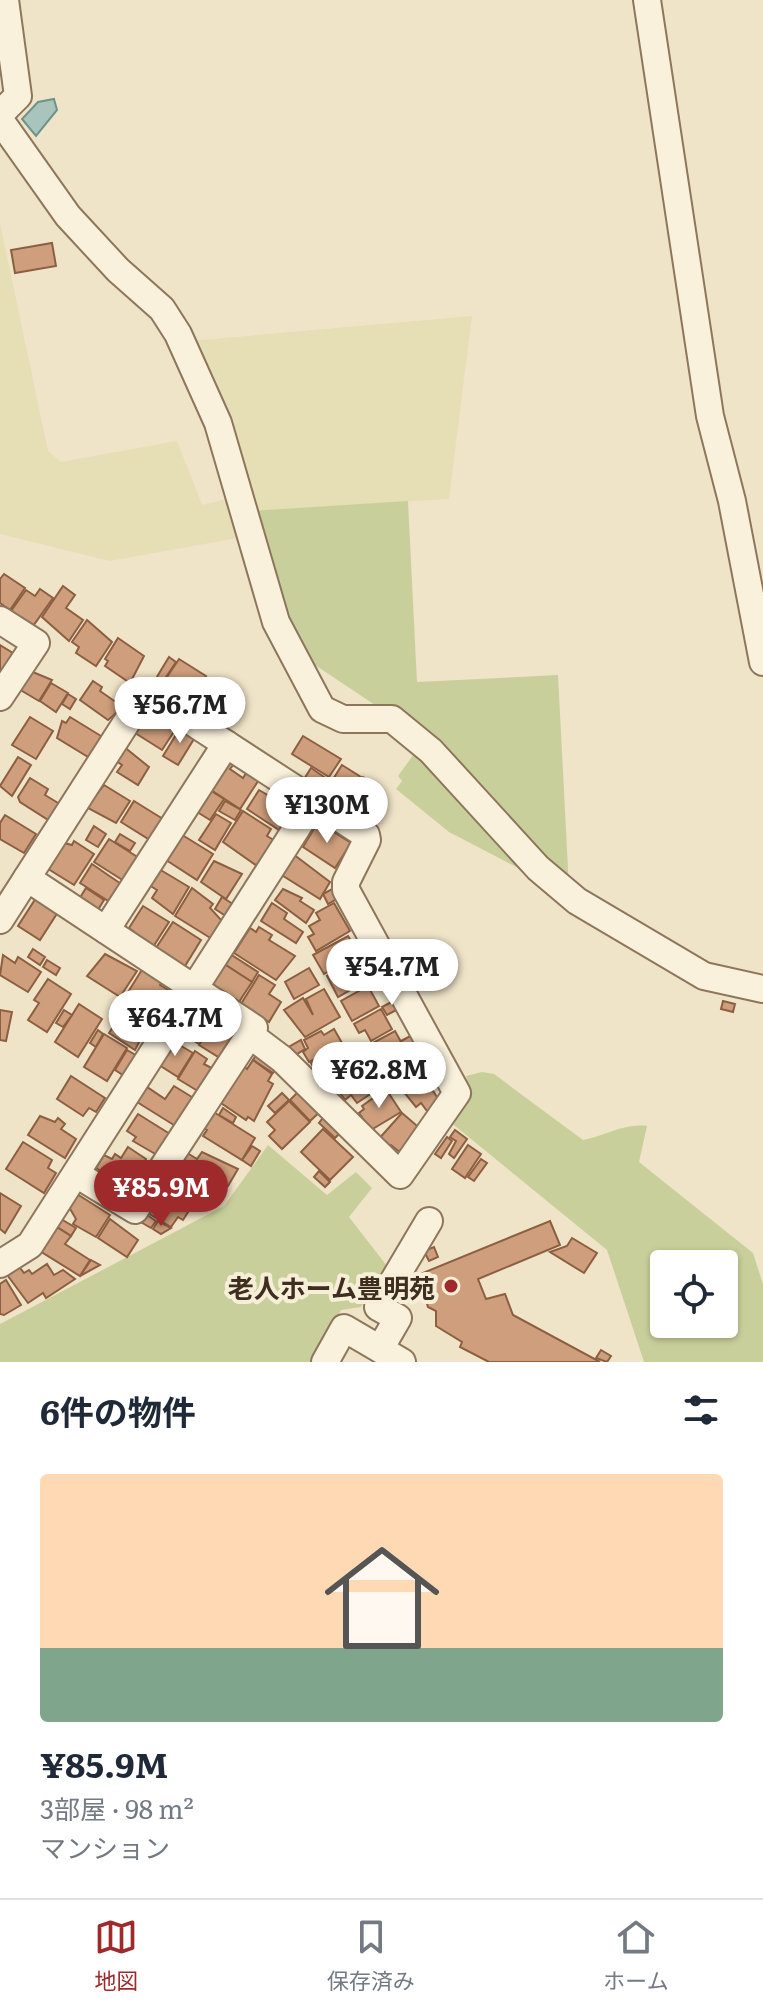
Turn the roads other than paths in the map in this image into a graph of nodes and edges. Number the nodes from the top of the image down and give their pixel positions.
1 (5, 0) edge
2 (647, 0) edge
3 (0, 117) edge
4 (0, 620) edge
5 (763, 662) edge
6 (0, 697) edge
7 (226, 744) junction
8 (314, 801) junction
9 (27, 878) junction
10 (0, 920) edge
11 (106, 930) junction
12 (194, 987) junction
13 (763, 989) edge
14 (250, 1035) junction
15 (76, 1174) junction
16 (429, 1221) dead end
17 (0, 1264) edge
18 (391, 1356) edge
19 (325, 1362) edge

1 - 3 street
2 - 5 street
3 - 13 street
4 - 6 street
7 - 8 street
7 - 9 street
7 - 11 street
8 - 12 street
8 - 14 street
9 - 10 street
9 - 11 street
11 - 12 street
12 - 14 street
12 - 15 street
14 - 15 street
15 - 17 street
16 - 18 street
18 - 19 street

